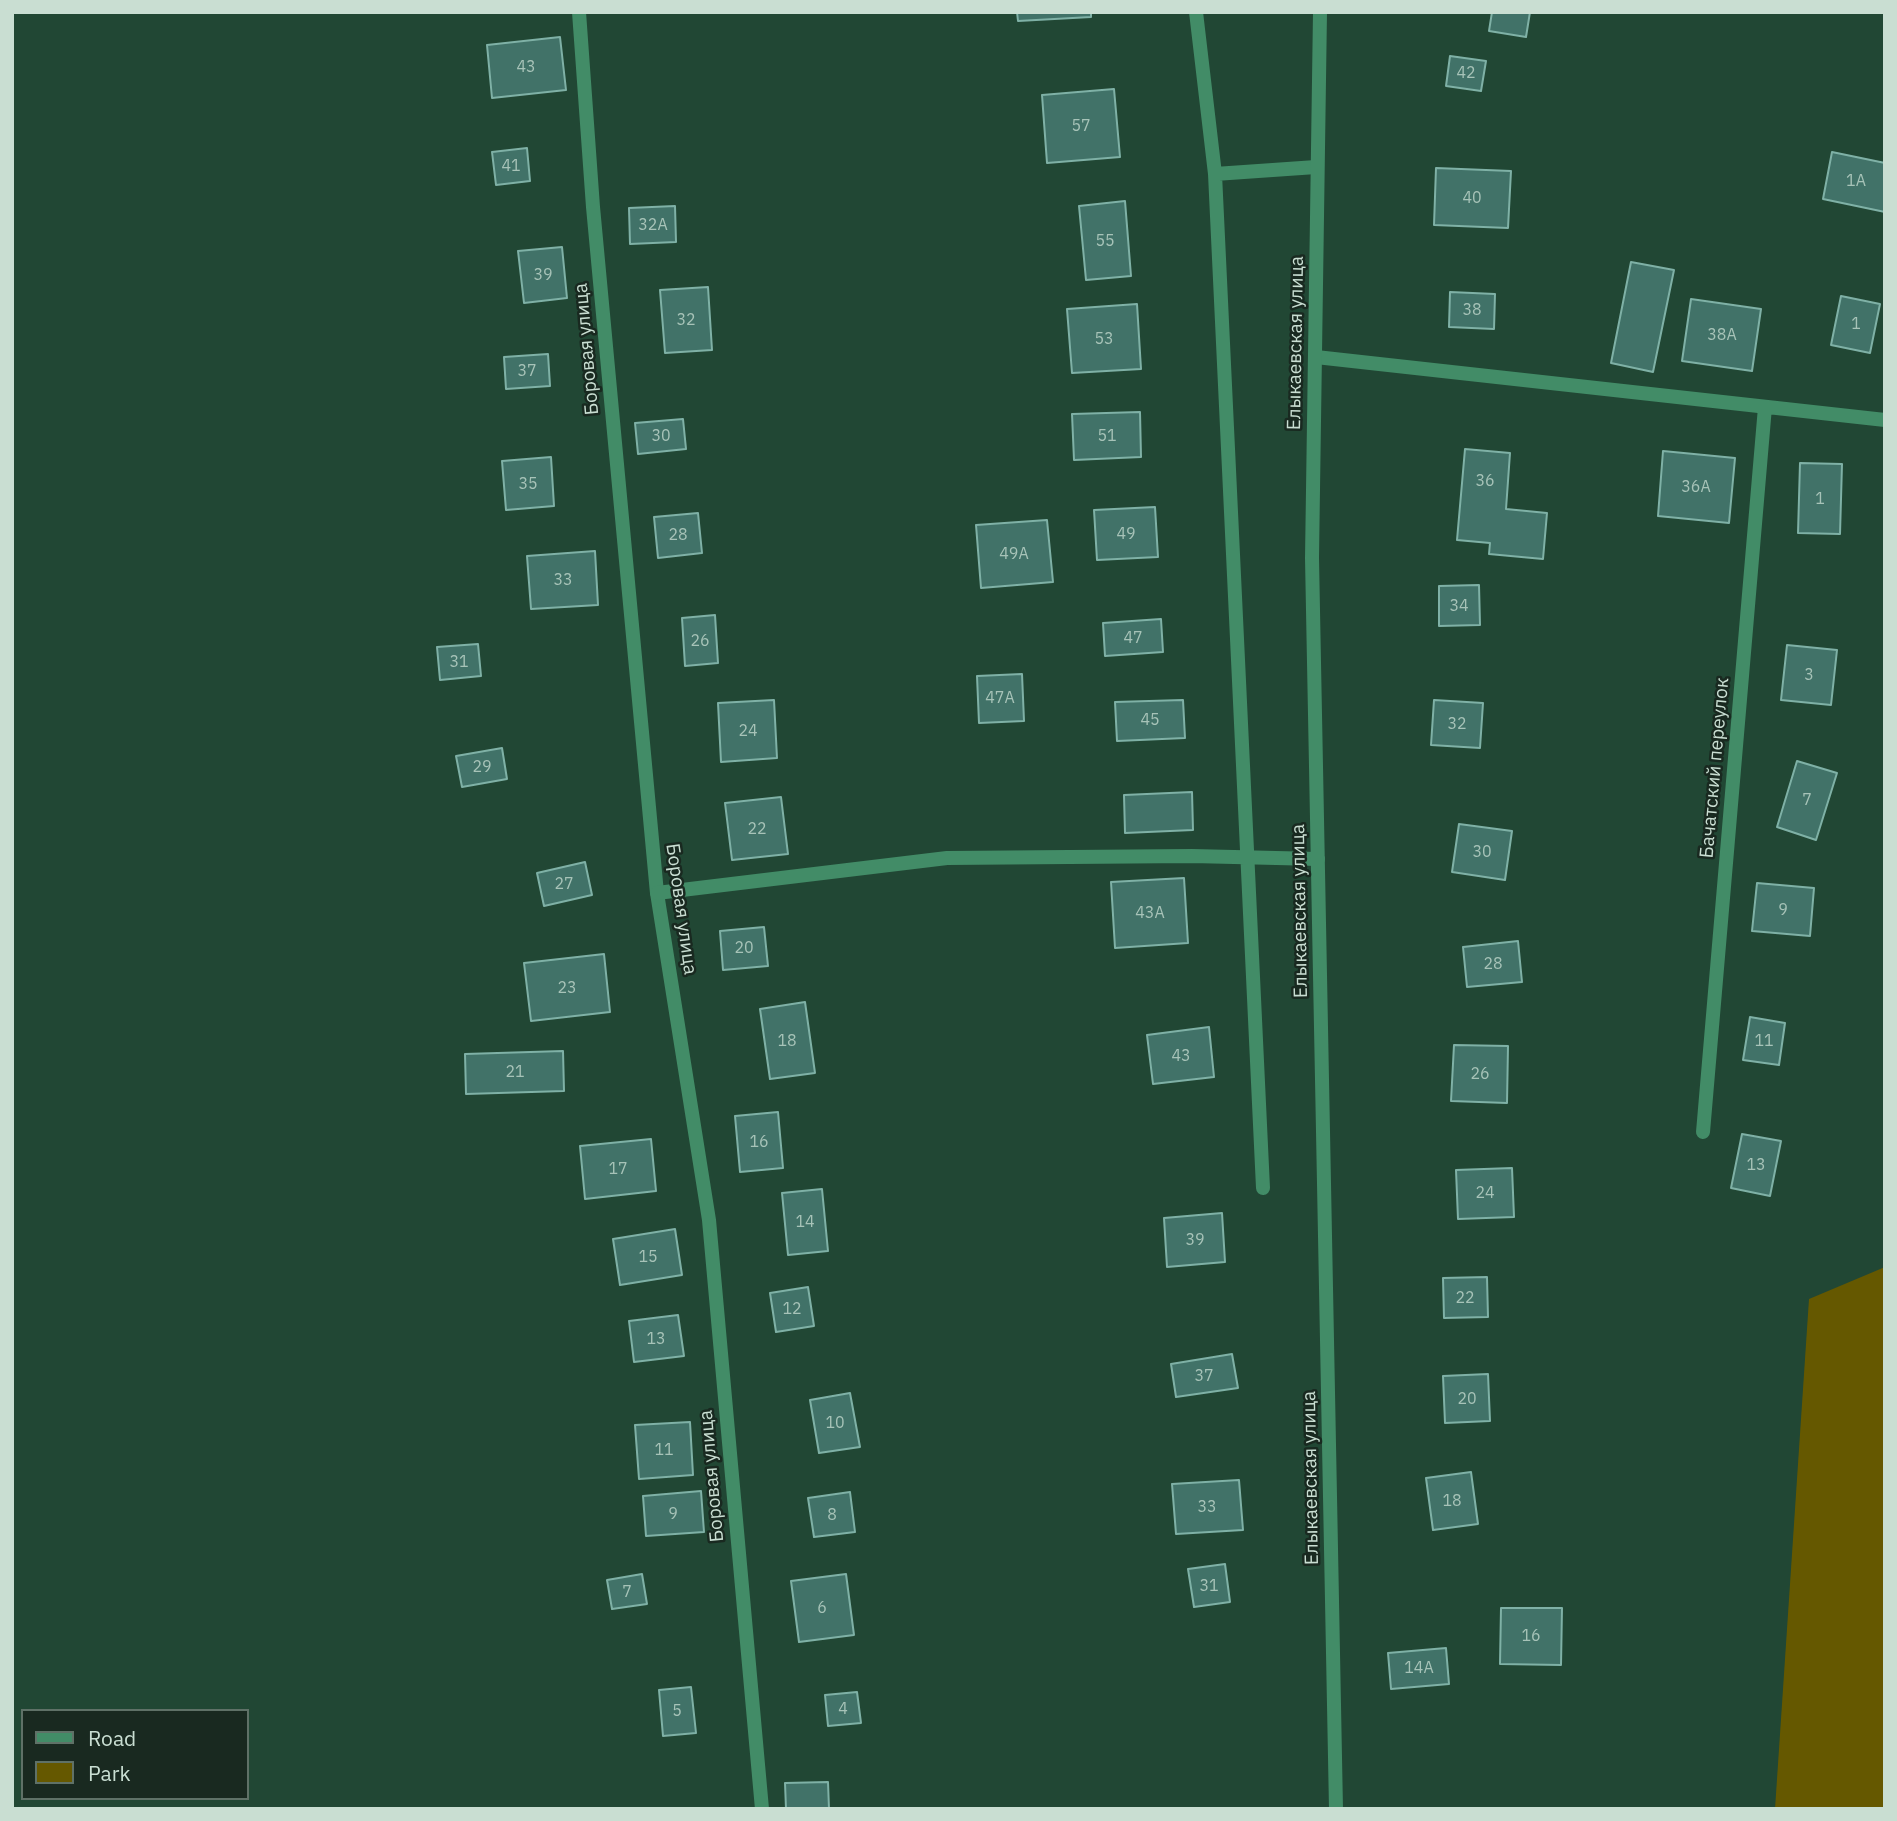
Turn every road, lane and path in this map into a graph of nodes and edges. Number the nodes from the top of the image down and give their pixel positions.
1 (579, 12) edge
2 (1196, 12) edge
3 (1320, 12) edge
4 (1317, 167) junction
5 (1215, 174) junction
6 (1316, 357) junction
7 (1765, 407) junction
8 (1885, 420) edge
9 (1248, 858) junction
10 (1318, 859) junction
11 (657, 893) junction
12 (1703, 1132) dead end
13 (1263, 1188) dead end
14 (762, 1809) edge
15 (1336, 1809) edge

1 - 11 street, Боровая улица
2 - 5 street
3 - 4 street, Елыкаевская улица
4 - 5 street
4 - 6 street, Елыкаевская улица
5 - 9 street
6 - 7 street
6 - 10 street, Елыкаевская улица
7 - 8 street
7 - 12 street, Бачатский переулок
9 - 10 street
9 - 11 street
9 - 13 street
10 - 15 street, Елыкаевская улица
11 - 14 street, Боровая улица

